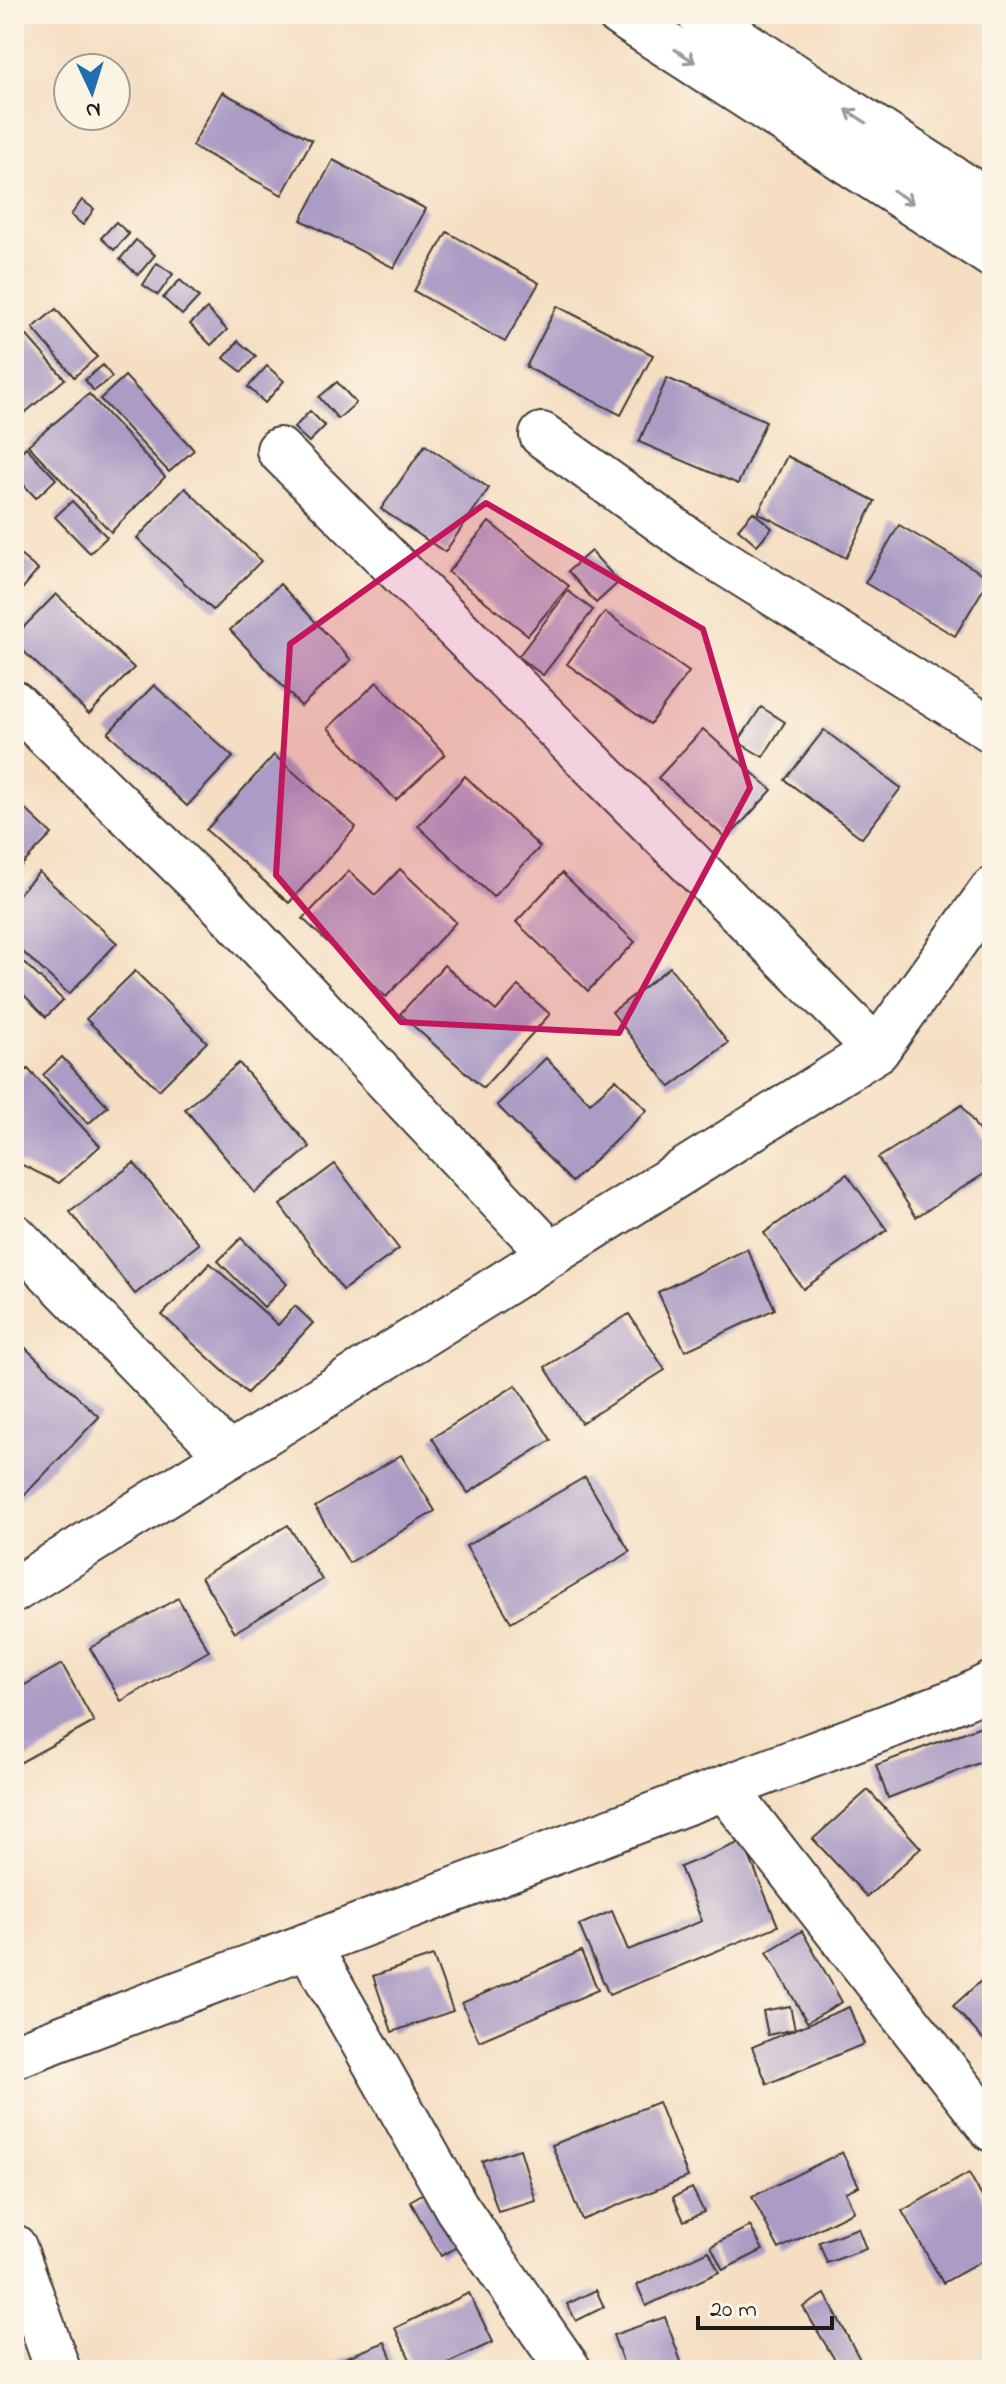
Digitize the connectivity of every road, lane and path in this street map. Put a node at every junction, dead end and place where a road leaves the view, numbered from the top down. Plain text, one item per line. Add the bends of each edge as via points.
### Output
1 (619, 14) edge
2 (699, 14) edge
3 (992, 204) edge
4 (992, 255) edge
5 (542, 435) dead end
6 (279, 450) dead end
7 (14, 703) edge
8 (992, 730) edge
9 (992, 890) edge
10 (877, 1050) junction
11 (14, 1236) edge
12 (551, 1254) junction
13 (229, 1456) junction
14 (14, 1590) edge
15 (992, 1684) edge
16 (725, 1788) junction
17 (308, 1945) junction
18 (14, 2056) edge
19 (992, 2129) edge
20 (14, 2247) edge
21 (58, 2370) edge
22 (569, 2370) edge

1 -> 4 street
3 -> 2 street
5 - 8 street via 691,542
6 - 10 street
7 - 12 street via 220,903
9 - 10 street
10 - 12 street
11 - 13 street
12 - 13 street
13 - 14 street
15 - 16 street
16 - 17 street
16 - 19 street
17 - 18 street
17 - 22 street via 457,2208
20 - 21 street

